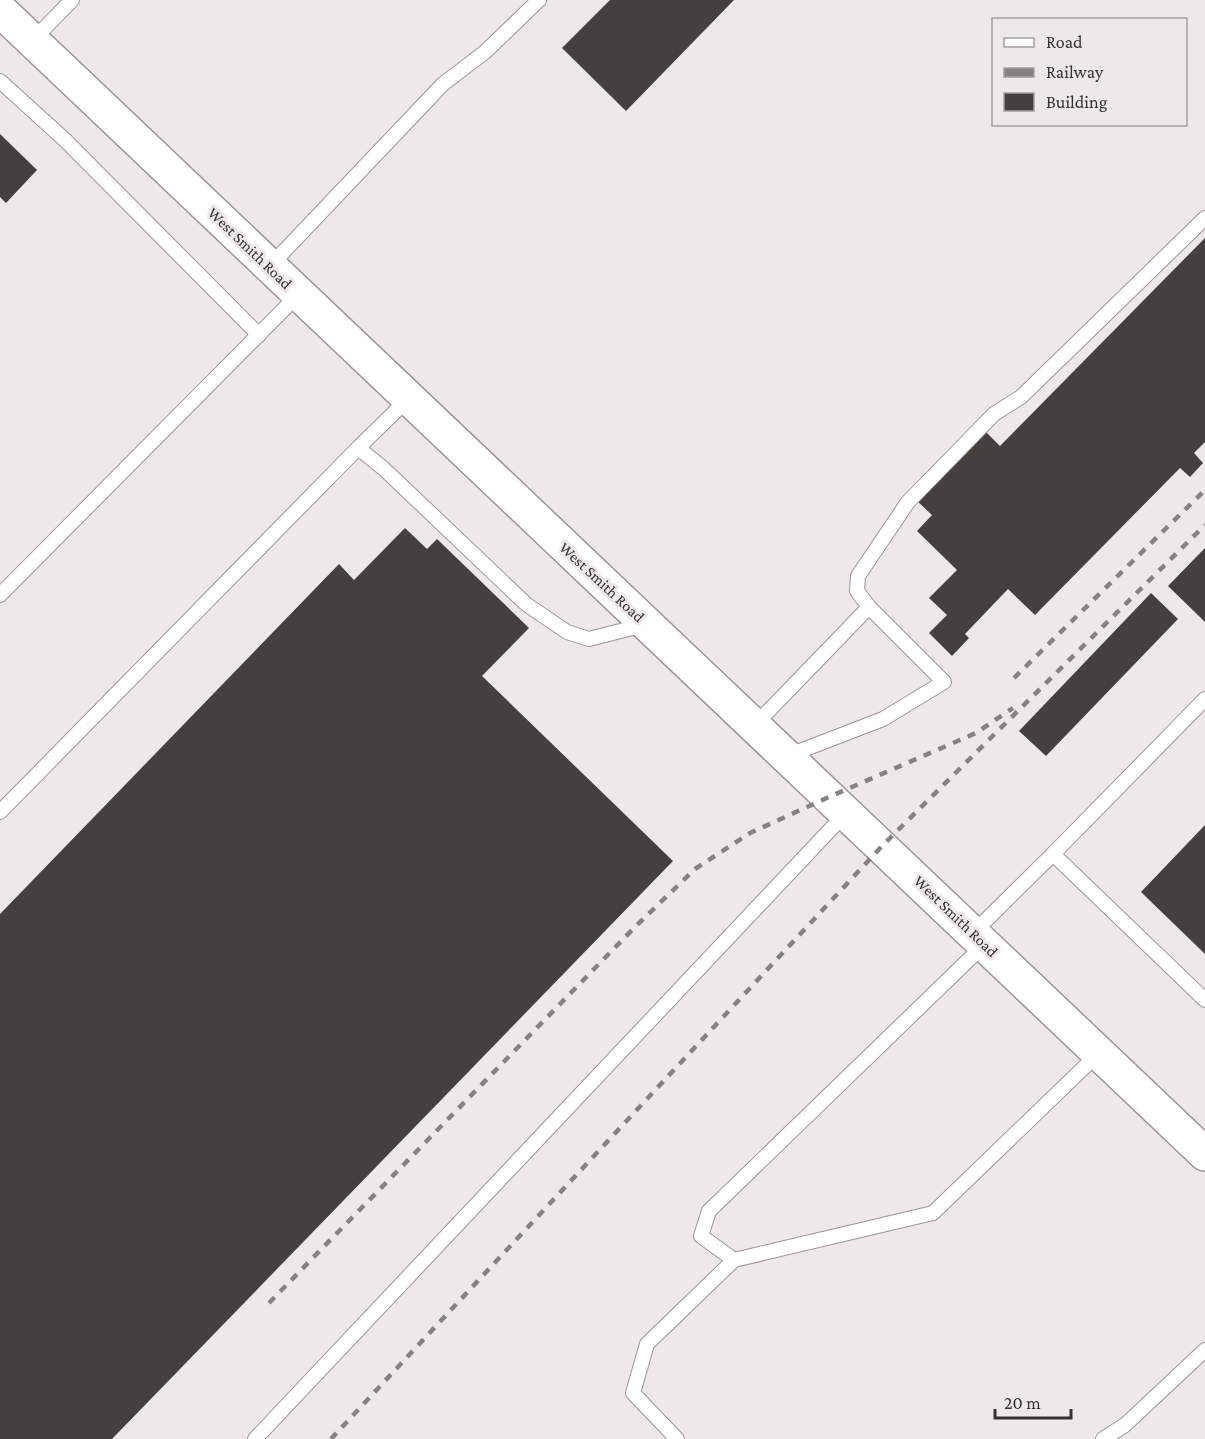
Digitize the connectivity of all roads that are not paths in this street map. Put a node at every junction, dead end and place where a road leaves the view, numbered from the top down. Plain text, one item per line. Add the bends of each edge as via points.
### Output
1 (72, 0) edge
2 (539, 0) edge
3 (1, 14) edge
4 (32, 40) junction
5 (0, 81) edge
6 (1205, 218) edge
7 (270, 267) junction
8 (299, 294) junction
9 (259, 335) junction
10 (408, 399) junction
11 (358, 448) junction
12 (0, 595) edge
13 (868, 607) junction
14 (646, 624) junction
15 (1205, 699) edge
16 (754, 726) junction
17 (786, 757) junction
18 (0, 812) edge
19 (846, 813) junction
20 (1053, 854) junction
21 (979, 939) junction
22 (1205, 1000) edge
23 (1099, 1053) junction
24 (1205, 1154) edge
25 (734, 1260) junction
26 (1205, 1350) edge
27 (255, 1439) edge
28 (677, 1439) edge
29 (1103, 1439) edge

1 - 4 lane
2 - 7 lane via 485,52 443,84
3 - 4 street, West Smith Road
4 - 7 street, West Smith Road
5 - 9 lane via 65,140
6 - 13 lane via 1021,398 994,414 908,502 858,576 857,591
7 - 8 street, West Smith Road
8 - 9 lane
8 - 10 street, West Smith Road
9 - 12 lane
10 - 11 lane
10 - 14 street, West Smith Road
11 - 14 lane via 526,604 567,632 589,639
11 - 18 lane
13 - 16 lane
13 - 17 lane via 944,682 884,718
14 - 16 street, West Smith Road
15 - 20 lane
16 - 17 street, West Smith Road
17 - 19 street, West Smith Road
19 - 21 street, West Smith Road
19 - 27 lane
20 - 21 lane
20 - 22 lane
21 - 23 street, West Smith Road
21 - 25 lane via 709,1211 701,1236
23 - 24 street, West Smith Road
23 - 25 lane via 933,1213
25 - 28 lane via 647,1344 633,1393
26 - 29 lane via 1125,1425

